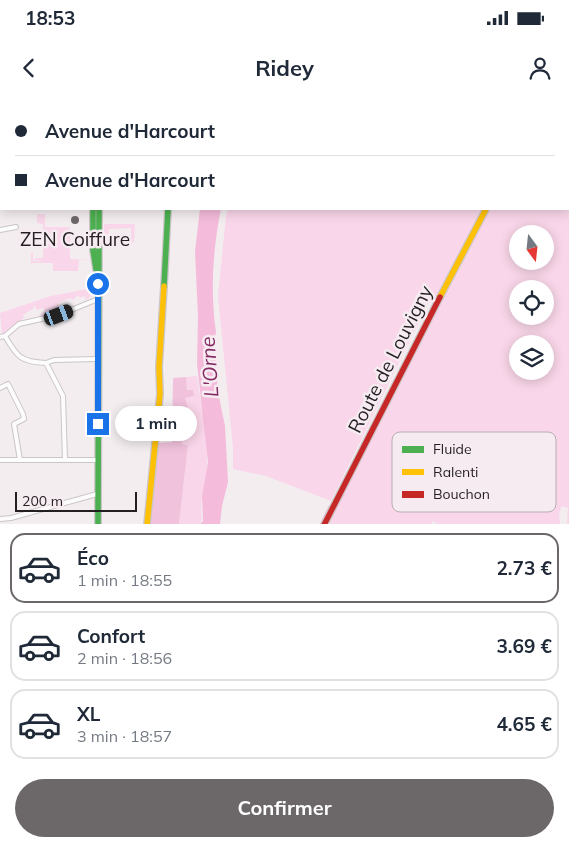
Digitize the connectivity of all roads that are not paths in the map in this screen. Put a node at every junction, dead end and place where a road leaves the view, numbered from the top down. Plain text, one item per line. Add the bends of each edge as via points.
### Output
1 (93, 210) edge
2 (99, 210) edge
3 (168, 210) edge
4 (485, 210) edge
5 (16, 227) dead end
6 (0, 230) edge
7 (98, 274) junction
8 (98, 299) junction
9 (2, 337) edge
10 (98, 359) junction
11 (46, 363) junction
12 (0, 388) edge
13 (0, 460) edge
14 (20, 460) junction
15 (65, 460) junction
16 (97, 460) junction
17 (97, 494) junction
18 (0, 519) edge
19 (98, 524) edge
20 (147, 524) edge
21 (324, 524) edge

1 - 7 street
2 - 7 street
3 - 20 street via 160,394
4 - 21 street, Route de Louvigny
5 - 6 street
7 - 8 street
8 - 9 street via 59,315 19,324
8 - 10 street
9 - 11 street via 19,358
10 - 11 street
10 - 16 street
11 - 15 street via 63,396
12 - 14 street via 8,384 23,414 24,419 14,424
13 - 14 street
14 - 15 street
15 - 16 street
16 - 17 street
17 - 18 street
17 - 19 street

